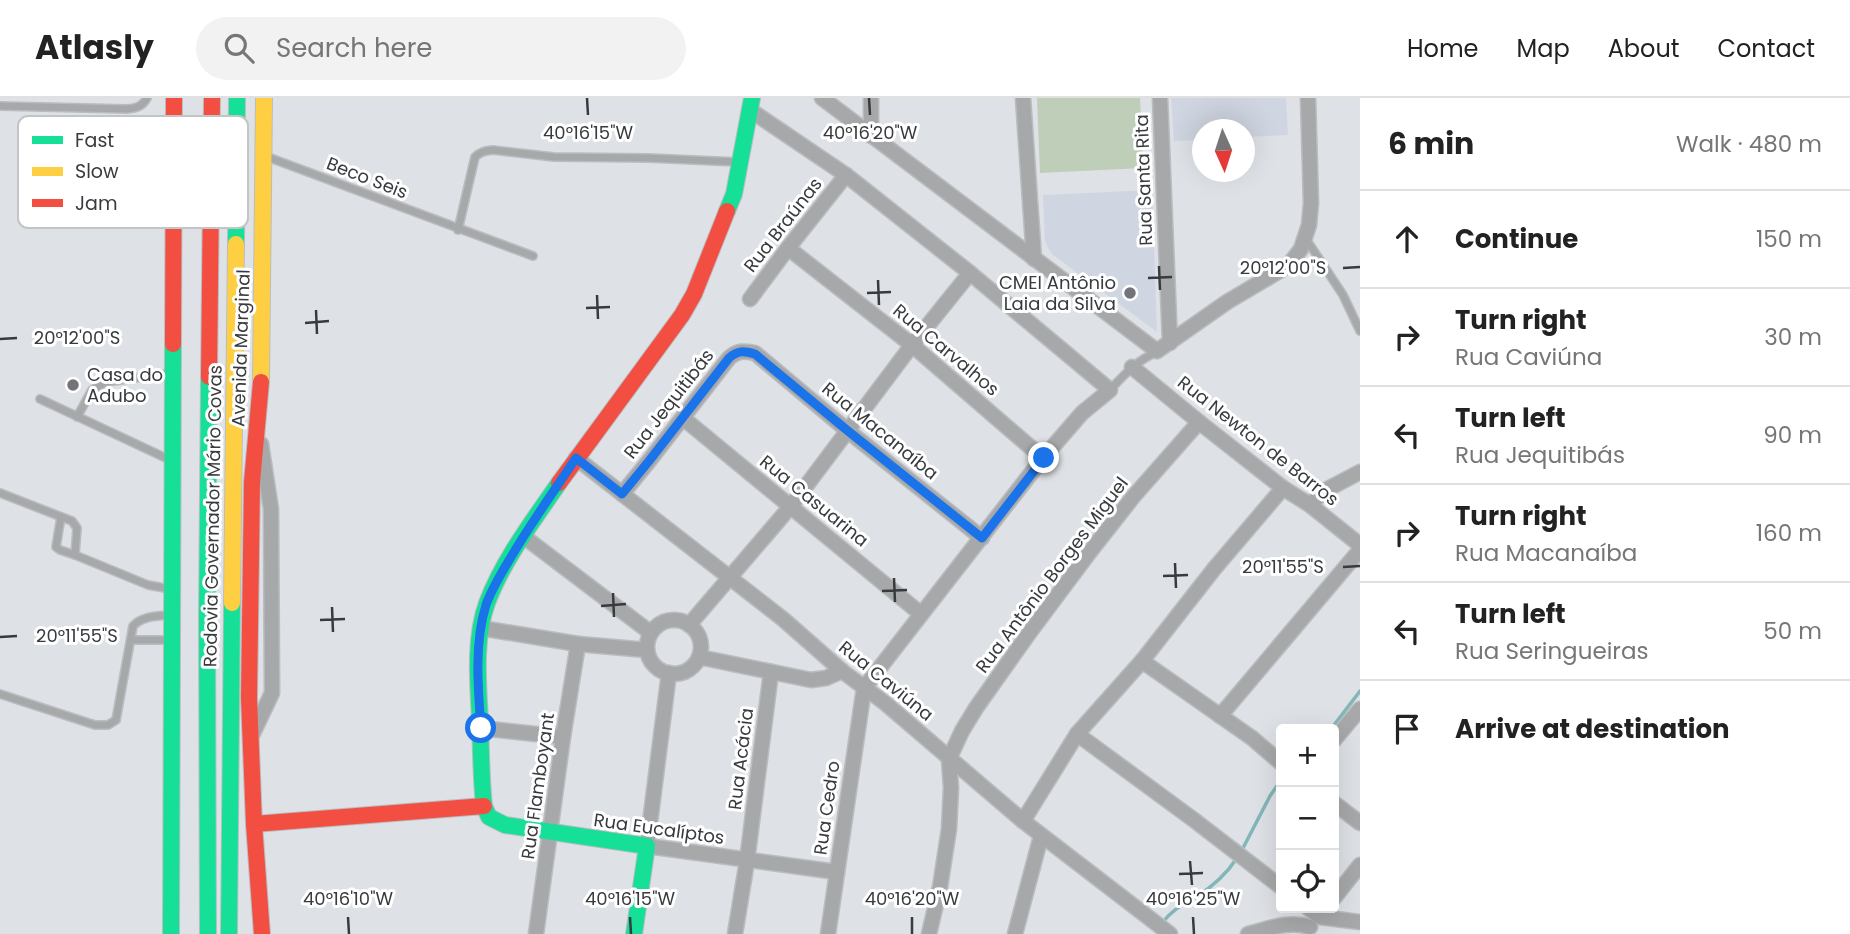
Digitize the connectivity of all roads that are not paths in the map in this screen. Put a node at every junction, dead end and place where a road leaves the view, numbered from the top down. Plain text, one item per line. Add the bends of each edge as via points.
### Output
1 (147, 98) edge
2 (174, 98) edge
3 (212, 98) edge
4 (237, 98) edge
5 (264, 98) edge
6 (822, 98) edge
7 (871, 98) edge
8 (1023, 98) edge
9 (1160, 98) edge
10 (1308, 98) edge
11 (751, 104) edge
12 (0, 106) edge
13 (174, 116) edge
14 (212, 116) edge
15 (237, 116) edge
16 (871, 136) junction
17 (265, 156) junction
18 (739, 163) junction
19 (846, 174) junction
20 (173, 228) edge
21 (211, 228) edge
22 (236, 228) edge
23 (458, 229) junction
24 (1306, 239) junction
25 (788, 248) junction
26 (533, 257) dead end
27 (1034, 259) junction
28 (970, 273) junction
29 (750, 299) dead end
30 (1360, 331) edge
31 (912, 345) junction
32 (1164, 347) junction
33 (755, 354) joint
34 (1132, 366) junction
35 (172, 373) junction
36 (1110, 390) junction
37 (40, 399) dead end
38 (77, 417) junction
39 (683, 418) junction
40 (1199, 422) junction
41 (258, 423) junction
42 (848, 431) junction
43 (576, 458) junction
44 (1044, 458) junction
45 (171, 460) junction
46 (1360, 472) edge
47 (1283, 488) junction
48 (0, 493) edge
49 (622, 494) junction
50 (1310, 505) junction
51 (790, 506) junction
52 (61, 517) junction
53 (523, 536) junction
54 (982, 538) junction
55 (1360, 548) edge
56 (75, 555) junction
57 (730, 577) junction
58 (171, 589) junction
59 (921, 614) junction
60 (171, 615) junction
61 (690, 625) junction
62 (481, 628) junction
63 (651, 633) junction
64 (131, 640) junction
65 (171, 640) junction
66 (578, 644) junction
67 (647, 650) junction
68 (699, 657) junction
69 (1142, 661) junction
70 (842, 671) junction
71 (771, 672) junction
72 (669, 673) junction
73 (864, 688) junction
74 (0, 694) edge
75 (1360, 709) edge
76 (1220, 716) junction
77 (481, 728) junction
78 (1077, 734) junction
79 (1339, 734) edge
80 (563, 737) junction
81 (251, 738) junction
82 (949, 759) junction
83 (1276, 759) edge
84 (484, 806) junction
85 (1339, 807) edge
86 (1023, 821) junction
87 (1360, 822) edge
88 (254, 824) junction
89 (551, 833) junction
90 (1041, 836) junction
91 (647, 846) junction
92 (229, 857) junction
93 (747, 861) junction
94 (1360, 865) edge
95 (837, 872) junction
96 (1276, 883) edge
97 (1339, 892) edge
98 (1315, 922) edge
99 (1360, 922) edge
100 (171, 934) edge
101 (208, 934) edge
102 (229, 934) edge
103 (241, 934) edge
104 (262, 934) edge
105 (536, 934) edge
106 (634, 934) edge
107 (736, 934) edge
108 (828, 934) edge
109 (929, 934) edge
110 (1015, 934) edge
111 (1170, 934) edge
112 (1248, 934) edge

1 - 12 lane via 137,108 127,109
2 - 13 street
3 - 14 street, Rodovia Governador Mário Covas
4 - 15 street, Rodovia Governador Mário Covas
5 - 17 street, Avenida Marginal
6 - 16 street
7 - 16 street
8 - 27 street
9 - 32 street, Rua Santa Rita
10 - 24 street via 1311,203
11 - 18 street
11 - 19 street
16 - 27 street
17 - 23 lane, Beco Seis
17 - 41 street, Avenida Marginal
18 - 23 lane via 485,151 475,157
18 - 43 street via 734,194 694,294
19 - 25 street, Rua Braúnas
19 - 28 street
20 - 35 street
21 - 101 street, Rodovia Governador Mário Covas
22 - 92 street, Rodovia Governador Mário Covas
23 - 26 lane, Beco Seis
24 - 30 lane via 1343,295
24 - 32 street via 1291,262
25 - 29 street, Rua Braúnas
25 - 31 street, Rua Carvalhos
27 - 32 street
28 - 31 street
28 - 36 street
31 - 42 street
31 - 44 street, Rua Carvalhos
32 - 34 lane
33 - 39 street, Rua Jequitibás via 736,352 729,358
33 - 42 street, Rua Macanaíba
34 - 36 lane
34 - 40 street, Rua Newton de Barros
35 - 38 lane via 106,382 92,390
35 - 45 street
36 - 44 street via 1082,413
37 - 38 lane
38 - 45 lane
39 - 49 street, Rua Jequitibás
39 - 51 street, Rua Casuarina
40 - 47 street, Rua Newton de Barros
40 - 82 street, Rua Antônio Borges Miguel via 1133,497 1027,636 976,708
41 - 81 street, Avenida Marginal via 252,482
41 - 81 street via 271,509 272,693
42 - 51 street
42 - 54 street, Rua Macanaíba
43 - 49 street, Rua Caviúna
43 - 53 street
44 - 54 street
45 - 58 street
46 - 50 street via 1324,491
47 - 50 street, Rua Newton de Barros
47 - 69 street
48 - 52 lane
49 - 57 street, Rua Caviúna
50 - 55 street, Rua Newton de Barros
51 - 57 street
51 - 59 street, Rua Casuarina
52 - 56 lane via 78,528
52 - 56 lane via 56,547
53 - 62 street via 494,586
53 - 63 street
54 - 59 street
55 - 76 street
56 - 58 lane via 148,585
57 - 61 street
57 - 70 street, Rua Caviúna
58 - 60 street
59 - 73 street
60 - 64 lane via 135,622
60 - 65 street
61 - 63 street via 673,620
61 - 68 street via 700,639
62 - 66 street
62 - 77 street
63 - 67 street
64 - 65 lane
64 - 74 lane via 116,720 108,725 95,725
65 - 100 street
66 - 67 street
66 - 80 street, Rua Flamboyant
67 - 72 street via 654,665
68 - 71 street
68 - 72 street via 687,671
69 - 76 street
69 - 78 street
70 - 71 street via 811,680
70 - 73 street, Rua Caviúna
71 - 93 street, Rua Acácia
72 - 91 street
73 - 82 street, Rua Caviúna
73 - 95 street, Rua Cedro
75 - 79 street
76 - 83 street
77 - 80 street
77 - 84 street
78 - 86 street
78 - 96 street
80 - 89 street, Rua Flamboyant
81 - 88 street, Avenida Marginal
82 - 86 street, Rua Caviúna
82 - 109 street via 949,829
84 - 88 street
84 - 89 street, Rua Eucalíptos via 497,822
85 - 87 street
86 - 90 street, Rua Caviúna
88 - 104 street, Avenida Marginal
89 - 91 street, Rua Eucalíptos
89 - 105 street, Rua Flamboyant
90 - 110 street
90 - 111 street, Rua Caviúna
91 - 93 street, Rua Eucalíptos
91 - 106 street
92 - 102 street, Rodovia Governador Mário Covas
92 - 103 street
93 - 95 street, Rua Eucalíptos
93 - 107 street, Rua Acácia
94 - 97 street
95 - 108 street, Rua Cedro
98 - 99 street
98 - 112 street

